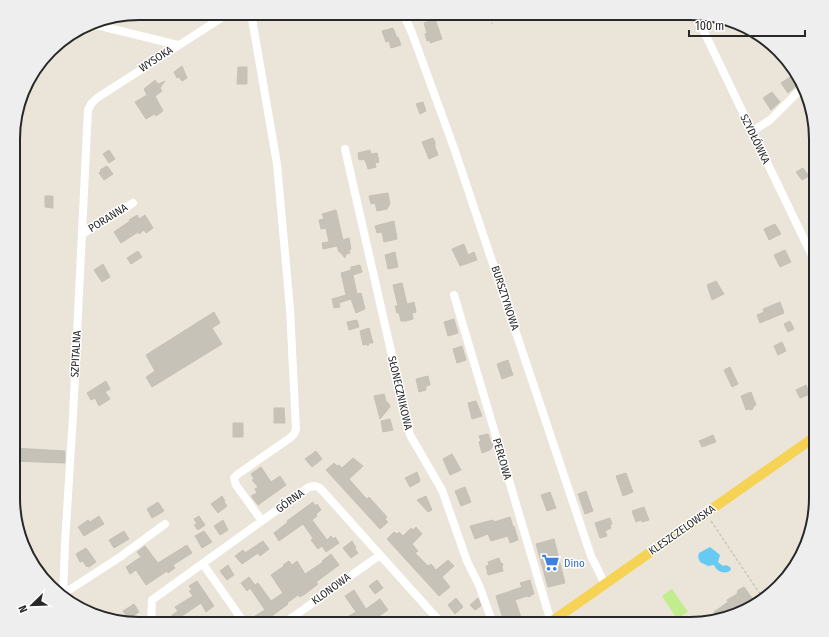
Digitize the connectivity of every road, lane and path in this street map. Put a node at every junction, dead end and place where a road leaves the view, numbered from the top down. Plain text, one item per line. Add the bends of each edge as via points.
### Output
1 (218, 20) edge
2 (252, 20) edge
3 (406, 20) edge
4 (491, 20) edge
5 (698, 20) edge
6 (492, 24) dead end
7 (101, 26) edge
8 (178, 45) junction
9 (799, 91) edge
10 (88, 110) joint
11 (751, 132) junction
12 (345, 149) dead end
13 (133, 203) dead end
14 (82, 234) junction
15 (809, 250) edge
16 (454, 295) dead end
17 (809, 441) edge
18 (706, 513) junction
19 (262, 521) junction
20 (165, 524) dead end
21 (380, 555) junction
22 (203, 564) junction
23 (605, 584) junction
24 (63, 589) edge
25 (67, 592) edge
26 (759, 594) edge
27 (151, 617) edge
28 (240, 617) edge
29 (293, 617) edge
30 (436, 617) edge
31 (490, 617) edge
32 (547, 617) edge
33 (558, 617) edge

1 - 8 street, WYSOKA
2 - 19 street via 277,164 290,309 296,429 290,438 234,478 236,485
3 - 23 street, BURSZTYNOWA via 459,162 591,556
4 - 6 path
5 - 11 street, SZYDŁÓWKA
7 - 8 street
8 - 10 street, WYSOKA via 97,98
9 - 11 street via 770,120
10 - 14 street, SZPITALNA
11 - 15 street, SZYDŁÓWKA
12 - 31 street, SŁONECZNIKOWA via 410,435 442,490
13 - 14 street, PORANNA
14 - 24 street, SZPITALNA
16 - 32 street, PERŁOWA
17 - 18 main road, KLESZCZELOWSKA
18 - 23 main road, KLESZCZELOWSKA
18 - 26 path
19 - 21 street, GÓRNA via 309,487 315,486 320,488
19 - 22 street, GÓRNA
20 - 25 street via 120,558
21 - 29 street, KLONOWA
21 - 30 street, GÓRNA
22 - 27 street, GÓRNA via 152,600
22 - 28 street
23 - 33 main road, KLESZCZELOWSKA

